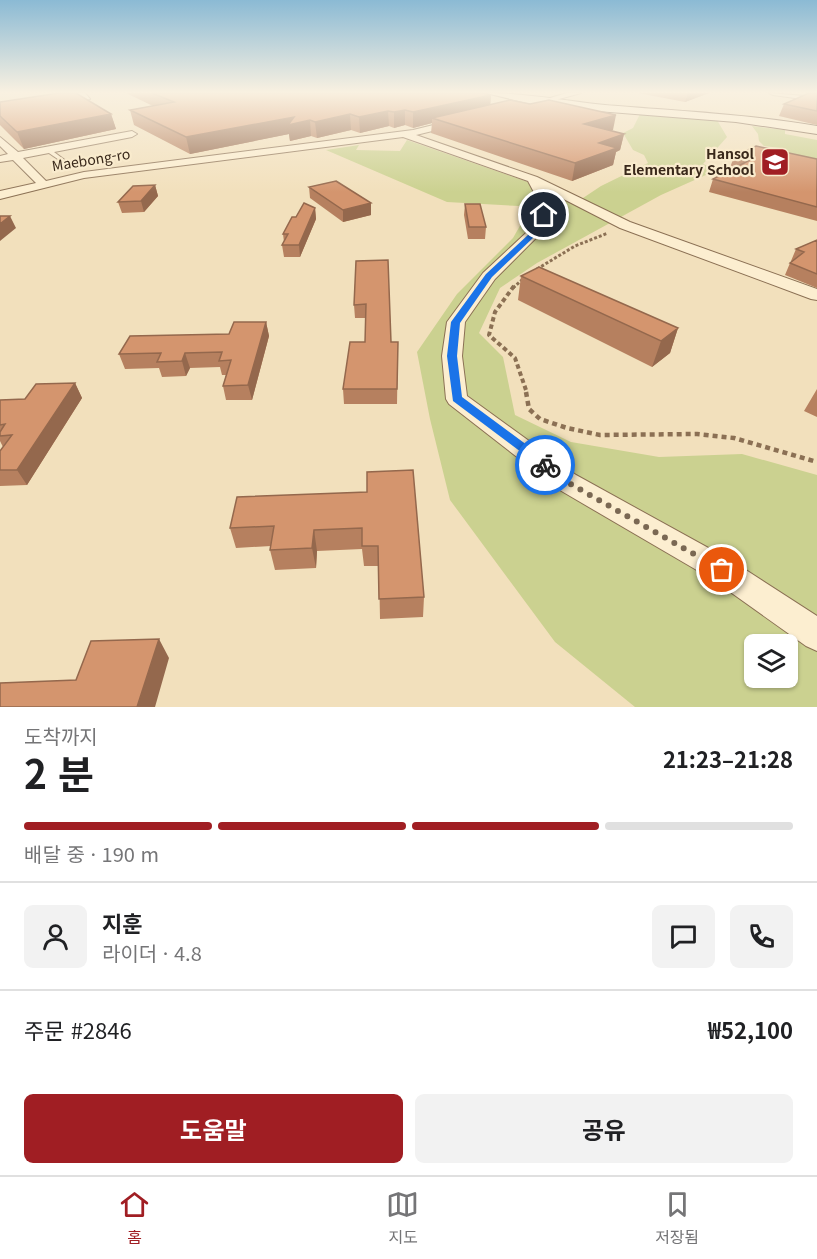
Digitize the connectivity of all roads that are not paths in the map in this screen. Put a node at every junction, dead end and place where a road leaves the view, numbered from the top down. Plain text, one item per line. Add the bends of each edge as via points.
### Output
1 (441, 126) edge
2 (792, 126) edge
3 (817, 130) edge
4 (132, 134) edge
5 (404, 134) junction
6 (0, 140) edge
7 (48, 150) junction
8 (16, 156) junction
9 (0, 159) edge
10 (64, 161) dead end
11 (533, 179) junction
12 (42, 183) junction
13 (0, 195) edge
14 (817, 294) edge
15 (817, 635) edge

1 - 5 street, Maebong-ro
2 - 3 street
4 - 7 street
5 - 11 street
5 - 12 street, Maebong-ro
6 - 8 street
7 - 8 street
7 - 10 lane
8 - 9 street
8 - 12 street
11 - 14 street via 625,225
11 - 15 street via 544,200 544,215 532,235 489,276 456,322 452,356 457,399 567,482 722,570
12 - 13 street, Maebong-ro

